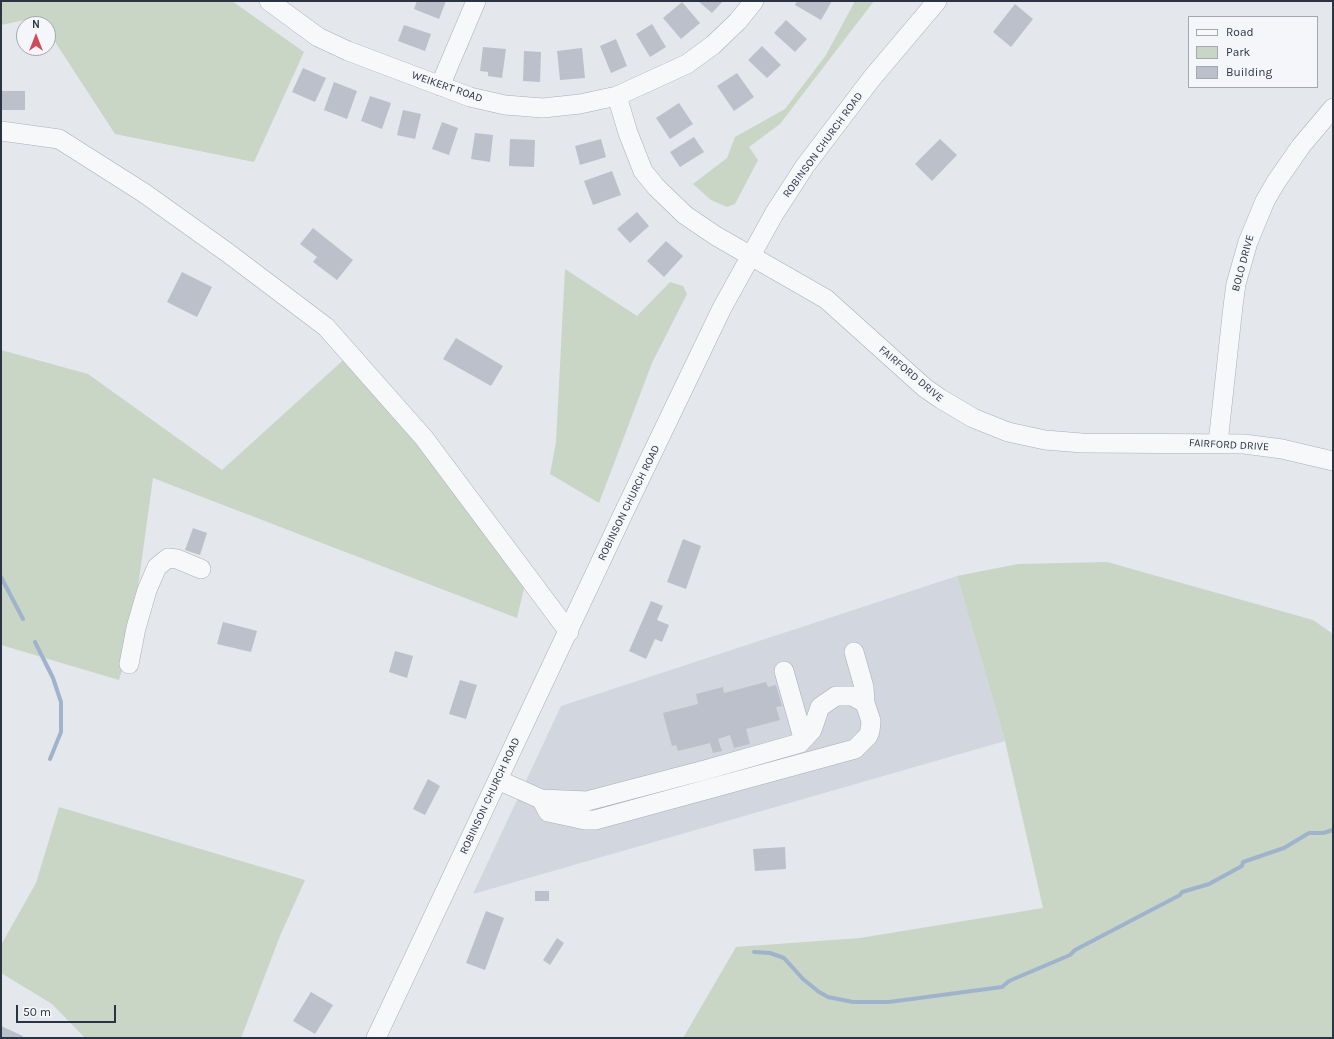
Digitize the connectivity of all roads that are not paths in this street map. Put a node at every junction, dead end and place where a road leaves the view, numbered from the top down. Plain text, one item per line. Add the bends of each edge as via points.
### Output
1 (269, 1) edge
2 (476, 1) edge
3 (754, 1) edge
4 (937, 1) edge
5 (440, 86) junction
6 (617, 96) junction
7 (1333, 108) edge
8 (1, 131) edge
9 (751, 256) junction
10 (1218, 443) junction
11 (1333, 461) edge
12 (201, 569) dead end
13 (569, 632) junction
14 (854, 652) dead end
15 (129, 664) dead end
16 (784, 671) dead end
17 (865, 703) junction
18 (804, 738) junction
19 (498, 780) junction
20 (541, 800) junction
21 (376, 1038) edge

1 - 5 street, WEIKERT ROAD via 318,37
2 - 5 street
3 - 6 street, WEIKERT ROAD via 713,45 686,64
4 - 9 street, ROBINSON CHURCH ROAD via 826,137 774,214
5 - 6 street, WEIKERT ROAD via 470,97 505,105 543,108
6 - 9 street, FAIRFORD DRIVE via 634,151 656,187 684,215
7 - 10 street, BOLO DRIVE via 1288,163 1265,201 1248,242 1233,306
8 - 13 street via 59,139 144,193 326,327 424,438
9 - 10 street, FAIRFORD DRIVE via 826,299 925,388 957,409 990,425 1026,436 1064,442
9 - 13 street, ROBINSON CHURCH ROAD via 722,308
10 - 11 street, FAIRFORD DRIVE via 1282,448
12 - 15 street via 168,558 157,567 136,628
13 - 19 street, ROBINSON CHURCH ROAD
14 - 17 street via 864,686
16 - 18 street
17 - 18 street via 852,696 830,698 820,707 812,730
17 - 20 street via 871,721 870,731 864,742 856,749 596,820 548,812
18 - 20 street via 800,743 774,751 597,799
19 - 20 street
19 - 21 street, ROBINSON CHURCH ROAD

